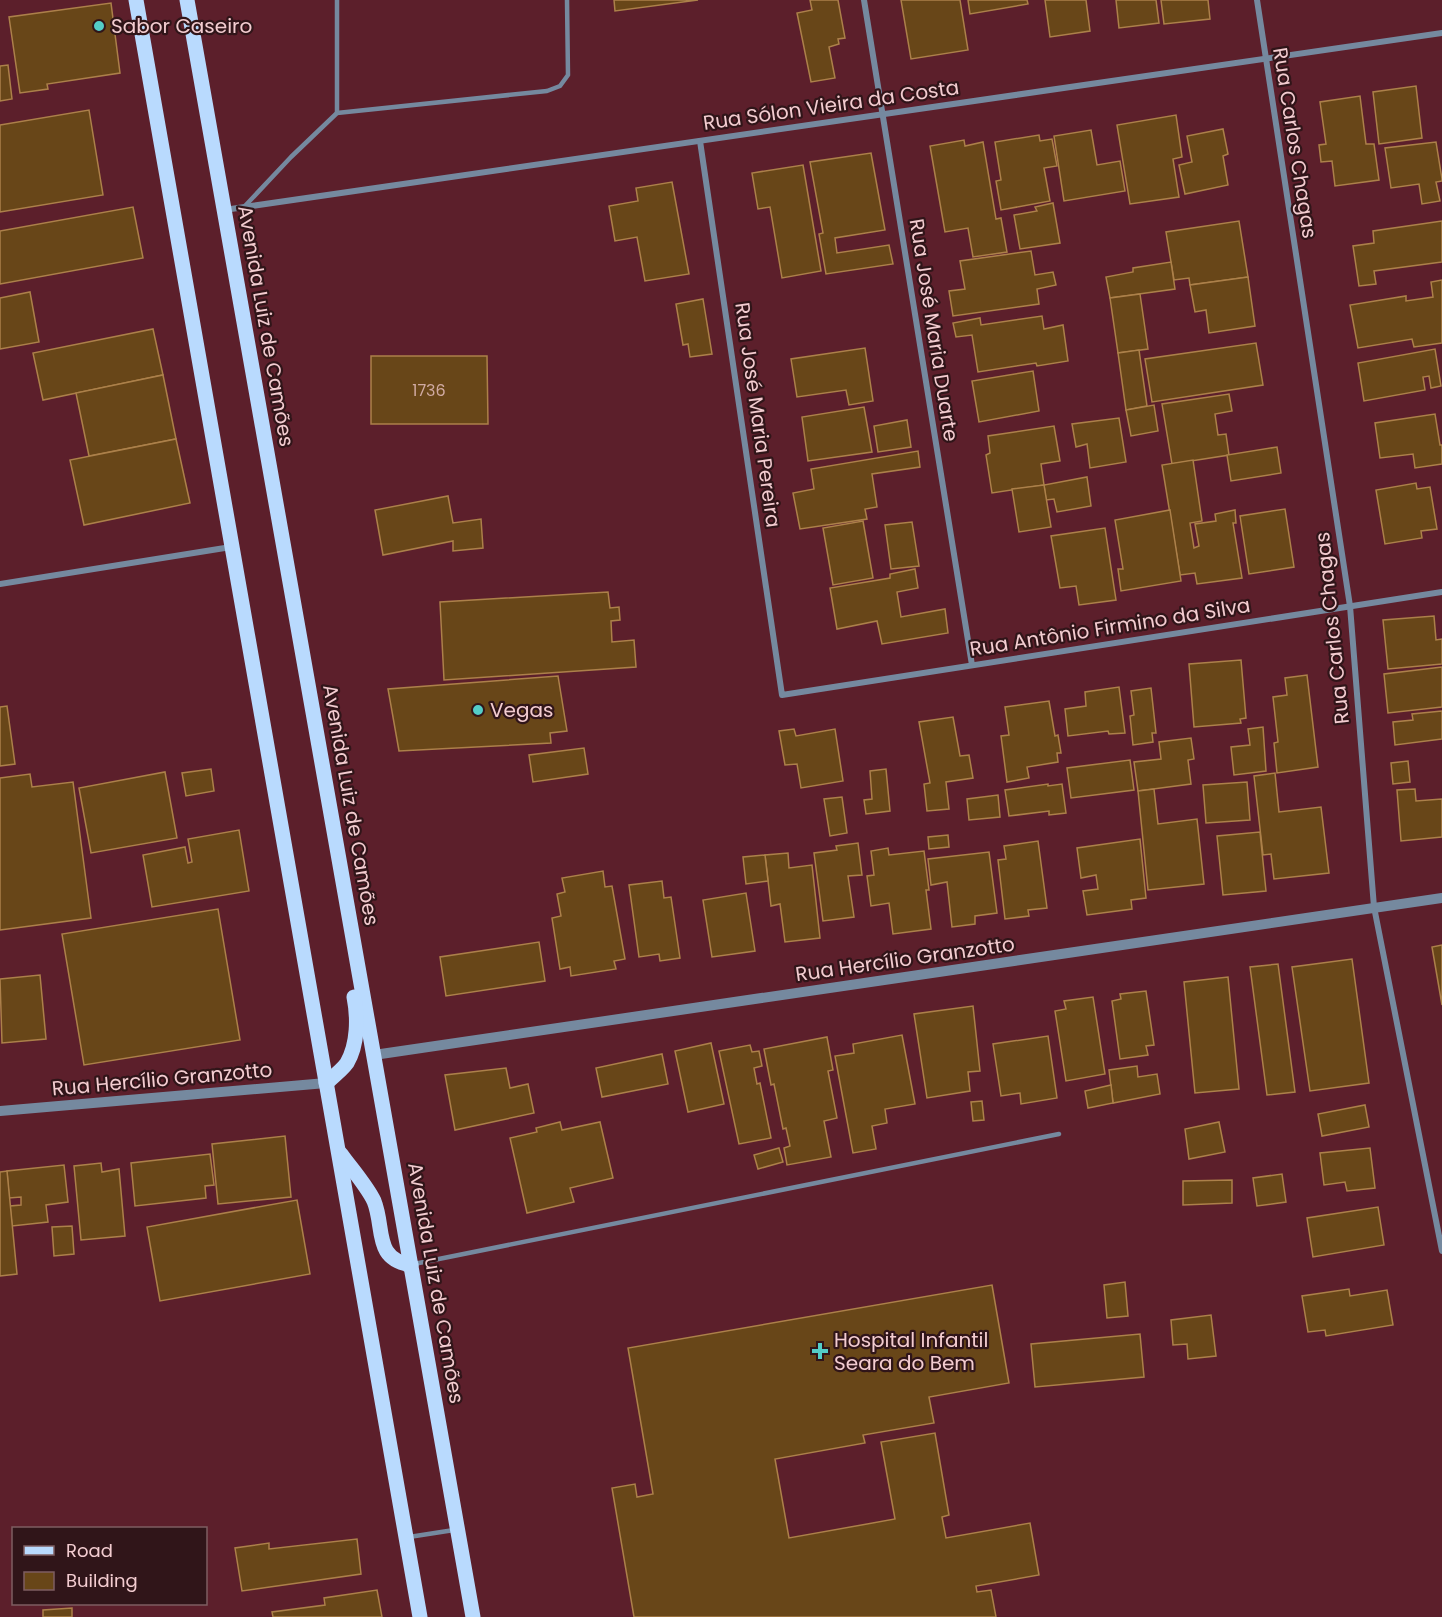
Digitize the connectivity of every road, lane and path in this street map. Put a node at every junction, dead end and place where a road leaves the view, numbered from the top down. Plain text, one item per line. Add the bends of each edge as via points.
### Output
1 (136, 0) edge
2 (187, 0) edge
3 (337, 0) edge
4 (567, 0) edge
5 (864, 0) edge
6 (1257, 0) edge
7 (1442, 33) edge
8 (1266, 58) junction
9 (337, 113) junction
10 (883, 114) junction
11 (700, 141) junction
12 (244, 207) junction
13 (224, 210) junction
14 (232, 547) junction
15 (0, 584) edge
16 (1442, 592) edge
17 (1350, 606) junction
18 (972, 665) junction
19 (782, 695) joint
20 (327, 791) junction
21 (1442, 898) edge
22 (1374, 907) junction
23 (374, 1055) junction
24 (326, 1083) junction
25 (0, 1111) edge
26 (1059, 1134) dead end
27 (338, 1149) junction
28 (1442, 1251) edge
29 (411, 1265) junction
30 (458, 1529) junction
31 (406, 1538) junction
32 (420, 1617) edge
33 (473, 1617) edge

1 - 14 main road
2 - 13 main road, Avenida Luiz de Camões
3 - 9 lane
4 - 9 lane via 568,75 560,86 547,91
5 - 10 street, Rua José Maria Duarte
6 - 8 street, Rua Carlos Chagas
7 - 8 street, Rua Sólon Vieira da Costa
8 - 10 street, Rua Sólon Vieira da Costa
8 - 17 street, Rua Carlos Chagas
9 - 12 lane
10 - 11 street, Rua Sólon Vieira da Costa
10 - 18 street, Rua José Maria Duarte
11 - 12 street, Rua Sólon Vieira da Costa
11 - 19 street, Rua José Maria Pereira
12 - 13 street, Rua Sólon Vieira da Costa
13 - 20 main road, Avenida Luiz de Camões
14 - 15 street
14 - 24 main road
16 - 17 street, Rua Antônio Firmino da Silva
17 - 18 street, Rua Antônio Firmino da Silva
17 - 22 street, Rua Carlos Chagas
18 - 19 street, Rua Antônio Firmino da Silva
20 - 23 main road, Avenida Luiz de Camões
20 - 24 main road via 337,904 357,1012 355,1041 346,1063
21 - 22 street, Rua Hercílio Granzotto
22 - 23 street, Rua Hercílio Granzotto
22 - 28 street, Rua Carlos Chagas
23 - 29 main road, Avenida Luiz de Camões
24 - 25 street, Rua Hercílio Granzotto
24 - 27 main road
26 - 29 lane
27 - 29 main road via 374,1201 383,1245 390,1257
27 - 31 main road
29 - 30 main road, Avenida Luiz de Camões
30 - 31 lane
30 - 33 main road, Avenida Luiz de Camões
31 - 32 main road

